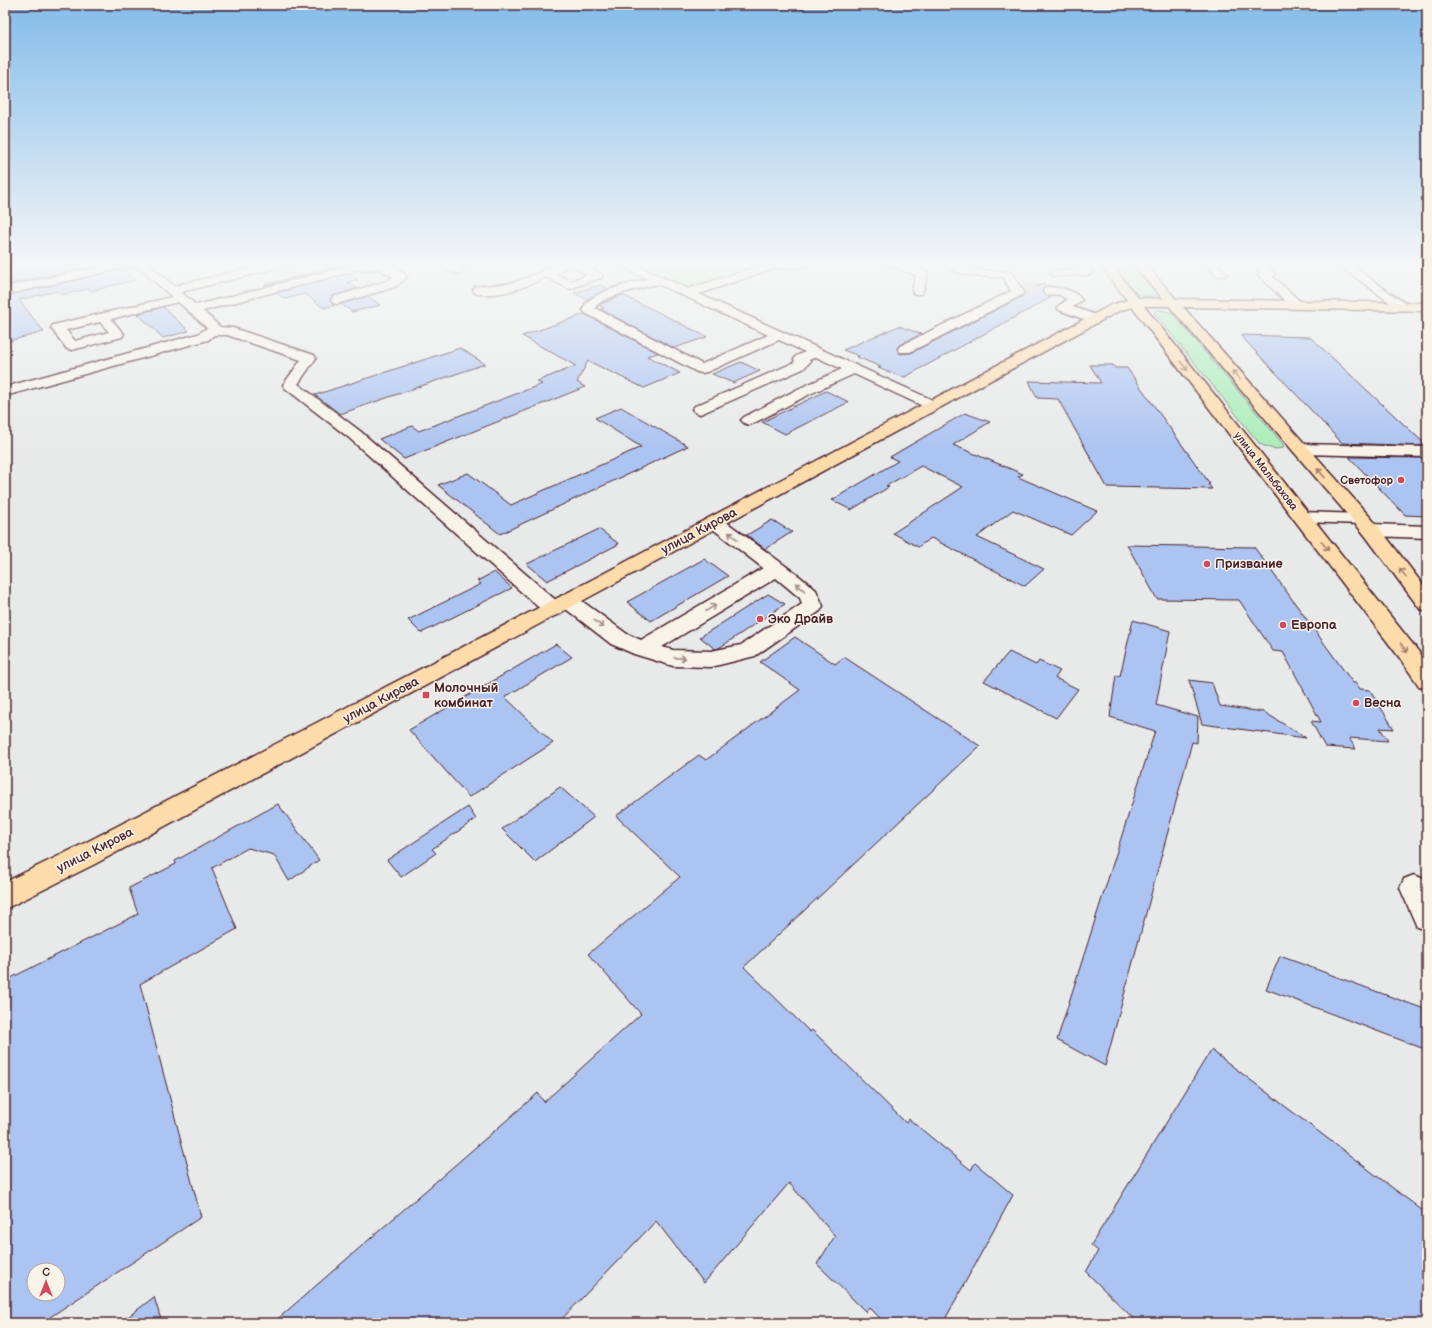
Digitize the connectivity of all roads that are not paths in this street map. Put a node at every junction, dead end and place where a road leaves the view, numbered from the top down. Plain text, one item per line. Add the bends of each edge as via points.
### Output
1 (212, 325) edge
2 (618, 325) edge
3 (757, 325) edge
4 (953, 325) edge
5 (1083, 325) edge
6 (1152, 325) edge
7 (1191, 325) edge
8 (212, 331) junction
9 (779, 335) junction
10 (905, 349) dead end
11 (816, 352) junction
12 (854, 369) junction
13 (5, 392) edge
14 (932, 405) junction
15 (700, 409) dead end
16 (749, 420) dead end
17 (1300, 449) junction
18 (1427, 452) edge
19 (1302, 517) junction
20 (715, 522) junction
21 (1366, 525) junction
22 (1427, 532) edge
23 (776, 569) junction
24 (1427, 604) edge
25 (561, 605) junction
26 (642, 650) junction
27 (1427, 680) edge
28 (1414, 888) dead end
29 (5, 896) edge
30 (1427, 918) edge

1 - 8 street via 214,329
2 - 9 street via 702,369
3 - 9 street
4 - 10 street
5 - 14 main road, улица Кирова
6 -> 19 main road, улица Мальбахова
17 -> 7 main road
8 - 13 street via 203,337
8 - 25 street via 228,331 309,358 290,385 354,434
9 - 11 street
11 - 12 street
11 - 15 street via 801,359 803,362 798,366
12 - 14 street
12 - 16 street via 805,390
14 - 20 main road, улица Кирова
17 - 18 street
21 -> 17 main road
19 - 21 street
19 -> 27 main road, улица Мальбахова
23 -> 20 street
20 - 25 main road, улица Кирова
21 - 22 street
24 -> 21 main road
26 -> 23 street
26 -> 23 street via 673,658 711,659 747,651 813,606 810,595
25 -> 26 street
25 - 29 main road, улица Кирова
28 - 30 street

